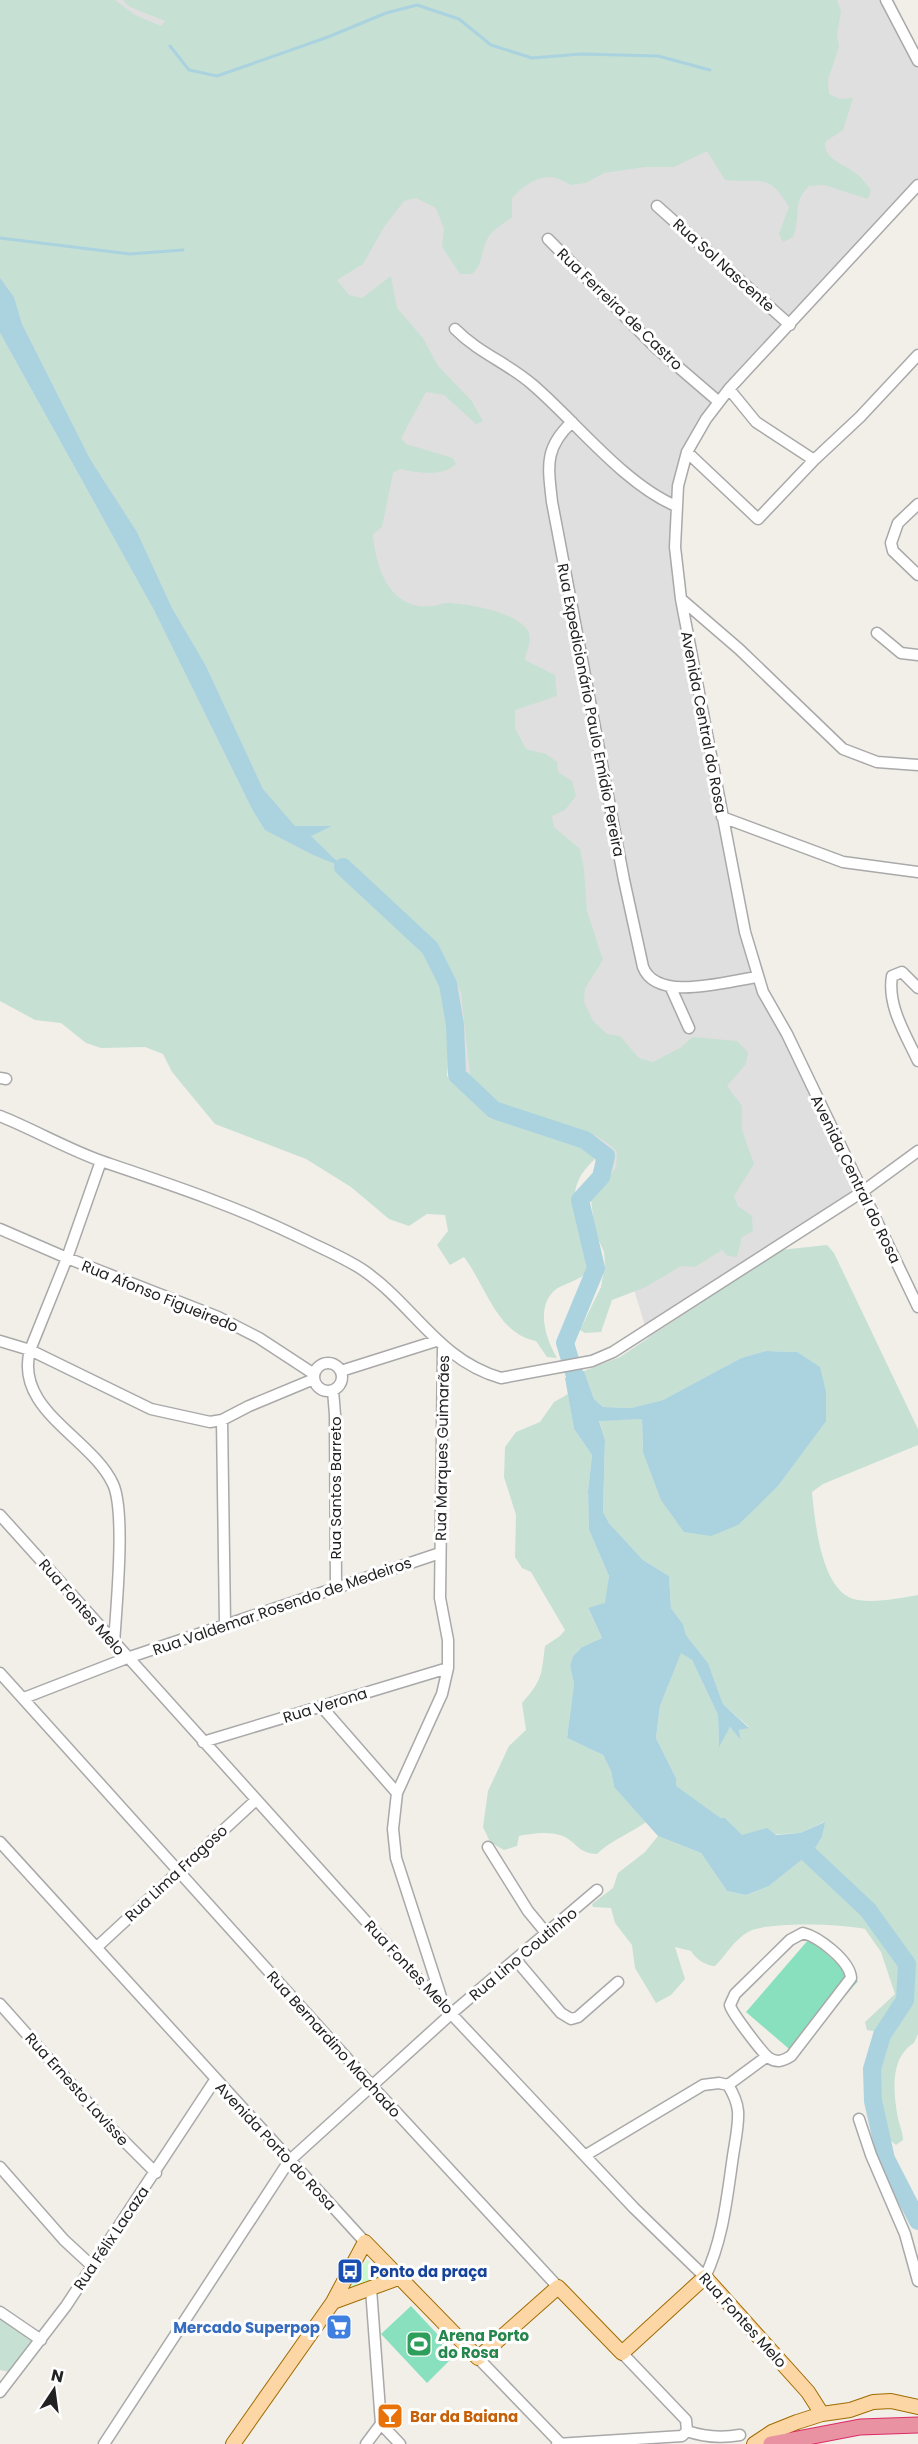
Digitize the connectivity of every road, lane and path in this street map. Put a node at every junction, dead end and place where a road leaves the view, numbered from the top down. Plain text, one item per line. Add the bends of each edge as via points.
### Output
1 (886, 0) edge
2 (918, 62) edge
3 (918, 185) edge
4 (657, 206) dead end
5 (548, 239) dead end
6 (790, 325) junction
7 (455, 329) dead end
8 (918, 355) edge
9 (729, 389) junction
10 (719, 402) junction
11 (572, 422) junction
12 (687, 452) junction
13 (814, 460) junction
14 (918, 504) edge
15 (676, 506) junction
16 (918, 575) edge
17 (681, 599) junction
18 (877, 633) dead end
19 (918, 655) edge
20 (918, 765) edge
21 (722, 817) junction
22 (918, 872) edge
23 (757, 977) junction
24 (671, 988) junction
25 (918, 988) edge
26 (689, 1028) dead end
27 (918, 1061) edge
28 (0, 1116) edge
29 (918, 1151) edge
30 (101, 1161) junction
31 (862, 1192) junction
32 (0, 1229) edge
33 (67, 1258) junction
34 (918, 1307) edge
35 (0, 1341) edge
36 (440, 1344) junction
37 (30, 1350) junction
38 (341, 1371) junction
39 (314, 1376) junction
40 (333, 1390) junction
41 (222, 1420) junction
42 (0, 1515) edge
43 (440, 1553) junction
44 (336, 1587) junction
45 (225, 1624) junction
46 (114, 1644) junction
47 (127, 1658) junction
48 (448, 1668) junction
49 (0, 1673) edge
50 (24, 1698) junction
51 (321, 1706) junction
52 (203, 1742) junction
53 (397, 1793) junction
54 (256, 1800) junction
55 (0, 1842) edge
56 (488, 1846) dead end
57 (177, 1870) junction
58 (597, 1890) dead end
59 (547, 1934) junction
60 (97, 1947) junction
61 (516, 1959) junction
62 (618, 1982) dead end
63 (443, 2002) junction
64 (0, 2004) edge
65 (452, 2013) junction
66 (766, 2057) junction
67 (215, 2080) junction
68 (728, 2085) junction
69 (373, 2087) junction
70 (860, 2119) dead end
71 (586, 2155) junction
72 (289, 2161) junction
73 (0, 2167) edge
74 (156, 2173) junction
75 (365, 2242) junction
76 (91, 2265) junction
77 (401, 2277) junction
78 (705, 2277) junction
79 (918, 2281) edge
80 (558, 2287) junction
81 (371, 2289) junction
82 (333, 2302) junction
83 (0, 2312) edge
84 (41, 2340) junction
85 (622, 2353) junction
86 (478, 2358) junction
87 (0, 2392) edge
88 (918, 2407) edge
89 (822, 2414) junction
90 (381, 2424) junction
91 (918, 2425) edge
92 (687, 2431) junction
93 (740, 2434) dead end
94 (104, 2444) edge
95 (233, 2444) edge
96 (366, 2444) edge
97 (400, 2444) edge
98 (559, 2444) edge
99 (754, 2444) edge
100 (771, 2444) edge

1 - 2 street
3 - 6 street, Avenida Central do Rosa
4 - 6 street, Rua Sol Nascente
5 - 10 street, Rua Ferreira de Castro via 655,347
6 - 9 street, Avenida Central do Rosa
7 - 11 street via 477,350 532,384
8 - 13 street
9 - 10 street, Avenida Central do Rosa
9 - 13 street via 756,422
10 - 12 street, Avenida Central do Rosa
11 - 15 street via 642,486
11 - 24 street, Rua Expedicionário Paulo Emídio Pereira via 552,447 548,464 560,549 643,967 649,978
12 - 13 street via 758,519
12 - 15 street, Avenida Central do Rosa
14 - 16 street via 898,524 891,543 893,551
15 - 17 street, Avenida Central do Rosa via 675,547
17 - 20 street via 843,749 877,762
17 - 21 street, Avenida Central do Rosa
18 - 19 street via 902,653
21 - 22 street via 843,862
21 - 23 street, Avenida Central do Rosa
23 - 24 street
23 - 31 street, Avenida Central do Rosa
24 - 26 street
25 - 27 street via 902,972 892,976 897,1016
28 - 30 street
29 - 31 street, Rua Marques Guimarães
30 - 33 street
30 - 36 street via 245,1211 354,1265 396,1297
31 - 34 street, Avenida Central do Rosa
31 - 36 street, Rua Marques Guimarães via 599,1359 501,1378
32 - 33 street, Rua Afonso Figueiredo
33 - 37 street
33 - 39 street, Rua Afonso Figueiredo via 218,1317 259,1338
35 - 37 street
36 - 38 street
36 - 43 street, Rua Marques Guimarães
37 - 41 street via 151,1408 197,1420
37 - 46 street via 26,1374 31,1390 97,1461 115,1489 118,1543
38 - 39 street via 336,1365 323,1364
38 - 40 street via 341,1382
39 - 40 street via 321,1389
39 - 41 street
40 - 44 street, Rua Santos Barreto
41 - 45 street
42 - 46 street, Rua Fontes Melo
43 - 44 street, Rua Valdemar Rosendo de Medeiros
43 - 48 street, Rua Marques Guimarães via 440,1598 448,1640
44 - 45 street, Rua Valdemar Rosendo de Medeiros
45 - 47 street, Rua Valdemar Rosendo de Medeiros
46 - 47 street, Rua Fontes Melo
47 - 50 street, Rua Valdemar Rosendo de Medeiros
47 - 52 street, Rua Fontes Melo
48 - 51 street, Rua Verona
48 - 53 street, Rua Marques Guimarães via 442,1694
49 - 50 street, Rua Bernardino Machado
50 - 57 street, Rua Bernardino Machado
51 - 52 street, Rua Verona
51 - 53 street
52 - 54 street, Rua Fontes Melo
53 - 63 street, Rua Marques Guimarães via 393,1829 396,1858
54 - 57 street, Rua Lima Fragoso
54 - 63 street, Rua Fontes Melo
55 - 60 street, Avenida Porto do Rosa
56 - 59 street
57 - 60 street, Rua Lima Fragoso
57 - 69 street, Rua Bernardino Machado
58 - 59 street, Rua Lino Coutinho
59 - 61 street, Rua Lino Coutinho
60 - 67 street, Avenida Porto do Rosa
61 - 62 street via 570,2019 578,2017
61 - 65 street, Rua Lino Coutinho
63 - 65 street, Rua Fontes Melo
64 - 74 street, Rua Ernesto Lavisse
65 - 69 street, Rua Lino Coutinho
65 - 71 street, Rua Fontes Melo
66 - 66 street via 731,2010 732,1998 790,1940 807,1934 839,1956 851,1978 791,2056 780,2061
66 - 68 street
67 - 72 street, Avenida Porto do Rosa
67 - 74 street, Rua Félix Lacaza
68 - 71 street via 703,2085
68 - 78 street via 735,2096 737,2127 714,2259
69 - 72 street, Rua Lino Coutinho
69 - 80 street, Rua Bernardino Machado
70 - 79 street
71 - 78 street, Rua Fontes Melo
72 - 75 street, Avenida Porto do Rosa
72 - 94 street, Rua Lino Coutinho
73 - 76 street
74 - 76 street, Rua Félix Lacaza
75 - 77 main road, Avenida Porto do Rosa
75 - 82 main road
76 - 84 street, Rua Félix Lacaza
77 - 81 main road
77 - 86 main road, Avenida Porto do Rosa
78 - 85 main road
78 - 89 main road, Rua Fontes Melo via 808,2392
80 - 85 main road, Rua Bernardino Machado
80 - 86 main road
81 - 82 main road
81 - 90 street
82 - 95 main road
83 - 84 street
84 - 87 street, Rua Félix Lacaza
85 - 92 street, Rua Bernardino Machado via 686,2420
86 - 98 street, Avenida Porto do Rosa
88 - 89 main road via 882,2400
89 - 99 main road via 778,2430
90 - 96 street
90 - 97 street
91 - 100 highway via 860,2427
92 - 93 street via 726,2437
92 - 98 street via 682,2436

